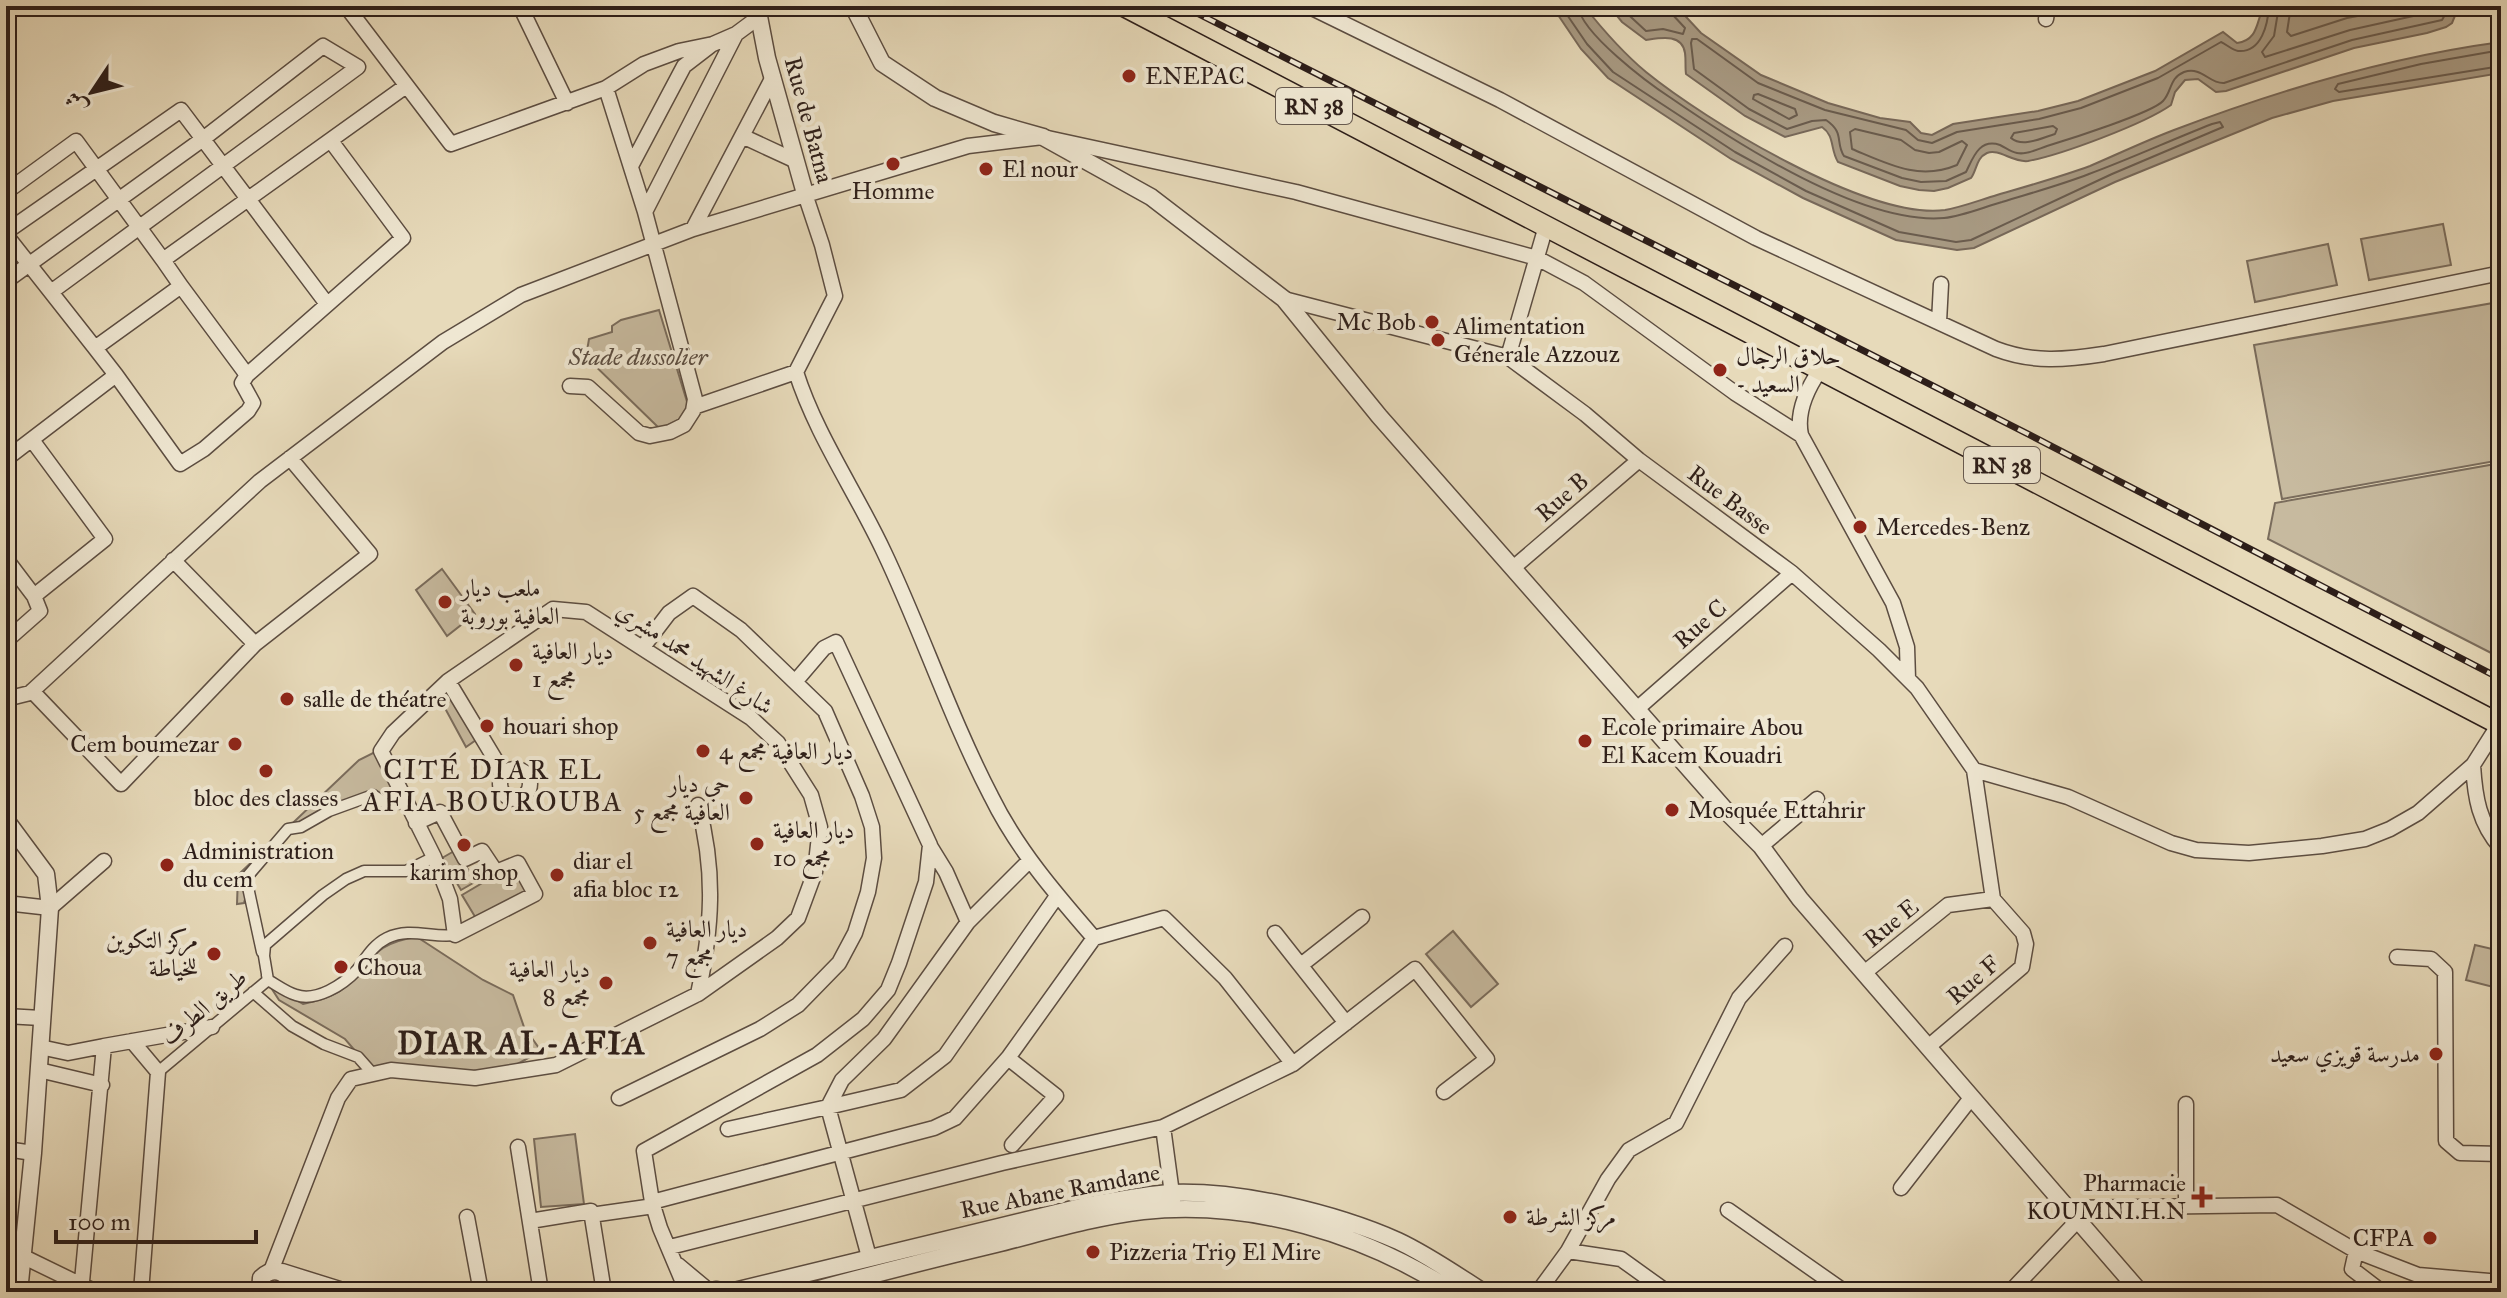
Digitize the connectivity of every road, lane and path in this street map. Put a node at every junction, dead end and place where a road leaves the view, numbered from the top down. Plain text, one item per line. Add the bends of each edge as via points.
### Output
1 (346, 6) edge
2 (853, 6) edge
3 (1124, 6) edge
4 (1308, 6) edge
5 (522, 7) edge
6 (758, 12) edge
7 (736, 34) junction
8 (713, 44) junction
9 (773, 77) junction
10 (406, 86) junction
11 (606, 88) junction
12 (567, 103) junction
13 (742, 136) junction
14 (1043, 137) junction
15 (203, 139) junction
16 (331, 141) junction
17 (796, 161) junction
18 (224, 166) junction
19 (631, 166) junction
20 (97, 169) junction
21 (6, 192) edge
22 (806, 197) junction
23 (248, 198) junction
24 (120, 200) junction
25 (645, 212) junction
26 (1546, 226) junction
27 (139, 228) junction
28 (693, 229) junction
29 (6, 233) edge
30 (652, 243) junction
31 (1537, 258) junction
32 (163, 260) junction
33 (29, 264) junction
34 (2501, 273) edge
35 (6, 281) edge
36 (1941, 284) dead end
37 (181, 286) junction
38 (51, 292) junction
39 (1284, 299) junction
40 (327, 304) junction
41 (1939, 322) junction
42 (95, 348) junction
43 (1508, 357) junction
44 (1820, 370) junction
45 (796, 372) junction
46 (116, 375) junction
47 (247, 375) junction
48 (570, 386) dead end
49 (694, 407) junction
50 (1801, 435) junction
51 (32, 440) junction
52 (290, 458) junction
53 (6, 459) edge
54 (1639, 460) junction
55 (6, 559) edge
56 (173, 560) junction
57 (1513, 568) junction
58 (1792, 573) junction
59 (34, 596) junction
60 (6, 641) edge
61 (255, 644) junction
62 (643, 647) junction
63 (1908, 679) junction
64 (448, 681) junction
65 (795, 682) junction
66 (32, 691) junction
67 (6, 699) edge
68 (1638, 708) junction
69 (2500, 724) edge
70 (2473, 765) junction
71 (1974, 770) junction
72 (504, 774) dead end
73 (1817, 799) dead end
74 (408, 804) junction
75 (698, 805) dead end
76 (6, 820) edge
77 (416, 823) junction
78 (930, 845) junction
79 (1761, 846) junction
80 (2501, 848) edge
81 (434, 857) junction
82 (1030, 860) junction
83 (104, 861) dead end
84 (1057, 896) junction
85 (1993, 899) junction
86 (6, 903) edge
87 (50, 908) junction
88 (1362, 917) dead end
89 (968, 922) junction
90 (1275, 933) dead end
91 (455, 935) junction
92 (1094, 938) junction
93 (1785, 946) dead end
94 (2397, 957) dead end
95 (1301, 965) junction
96 (1864, 973) junction
97 (268, 980) junction
98 (253, 992) junction
99 (698, 994) junction
100 (6, 1016) edge
101 (41, 1018) junction
102 (1346, 1023) junction
103 (212, 1027) junction
104 (132, 1041) junction
105 (104, 1046) junction
106 (40, 1047) junction
107 (1928, 1047) junction
108 (1008, 1058) junction
109 (1293, 1064) junction
110 (39, 1070) junction
111 (158, 1072) junction
112 (373, 1074) junction
113 (102, 1085) junction
114 (1444, 1092) dead end
115 (619, 1098) dead end
116 (1971, 1098) junction
117 (2186, 1104) dead end
118 (828, 1107) junction
119 (1163, 1127) junction
120 (728, 1129) dead end
121 (1012, 1145) dead end
122 (518, 1147) dead end
123 (6, 1149) edge
124 (842, 1152) junction
125 (33, 1153) junction
126 (2501, 1154) edge
127 (1901, 1188) dead end
128 (1173, 1201) junction
129 (854, 1202) junction
130 (653, 1204) junction
131 (2186, 1206) junction
132 (1728, 1210) dead end
133 (2073, 1214) junction
134 (591, 1215) junction
135 (467, 1217) dead end
136 (530, 1221) junction
137 (670, 1247) junction
138 (1568, 1251) junction
139 (2356, 1251) junction
140 (6, 1255) edge
141 (24, 1257) junction
142 (869, 1257) junction
143 (675, 1262) junction
144 (269, 1278) edge
145 (2501, 1282) edge
146 (86, 1289) edge
147 (712, 1291) edge
148 (19, 1292) edge
149 (141, 1292) edge
150 (248, 1292) edge
151 (289, 1292) edge
152 (346, 1292) edge
153 (481, 1292) edge
154 (541, 1292) edge
155 (604, 1292) edge
156 (687, 1292) edge
157 (730, 1292) edge
158 (808, 1292) edge
159 (1454, 1292) edge
160 (1483, 1292) edge
161 (1538, 1292) edge
162 (1667, 1292) edge
163 (1845, 1292) edge
164 (2010, 1292) edge
165 (2140, 1292) edge
166 (2382, 1292) edge

1 - 10 street
2 - 14 street via 882,63 935,98
3 - 26 main road, RN 38
4 - 41 street via 1500,100 1756,238
5 - 12 street
6 - 7 street
6 - 9 street, Rue de Batna
7 - 8 street
7 - 25 street
8 - 11 street via 644,64
8 - 19 street via 684,66
9 - 13 street
9 - 17 street, Rue de Batna
10 - 12 street via 451,144
10 - 16 street
11 - 12 street
11 - 19 street
13 - 17 street
13 - 28 street
14 - 22 street via 968,146
14 - 31 street via 1296,192
14 - 39 street via 1151,197
15 - 18 street
15 - 18 street via 323,46 358,67
15 - 20 street via 181,110
15 - 24 street
16 - 23 street
16 - 40 street via 403,238
17 - 22 street, Rue de Batna
18 - 23 street
18 - 27 street
19 - 25 street
20 - 21 street via 76,141
20 - 24 street
20 - 29 street
22 - 28 street
22 - 45 street, Rue de Batna via 835,296
23 - 32 street
23 - 40 street
24 - 27 street
24 - 33 street
25 - 30 street
26 - 31 street
26 - 44 main road, RN 38
27 - 32 street
27 - 38 street
28 - 30 street
29 - 33 street
30 - 49 street
30 - 52 street via 521,295 443,342
31 - 43 street
31 - 50 street via 1584,283
32 - 37 street
33 - 35 street
33 - 38 street
34 - 41 street via 2063,360 2012,355
36 - 41 street
37 - 42 street
37 - 47 street
38 - 42 street
39 - 43 street, Rue Basse
39 - 57 street
40 - 47 street
42 - 46 street
43 - 54 street, Rue Basse
44 - 50 street via 1802,407
44 - 69 main road, RN 38
45 - 49 street
45 - 82 street via 807,406 883,551 990,796
46 - 47 street via 180,464 248,411 253,403 242,383
46 - 51 street
48 - 49 street via 588,387 639,433 650,436 684,425
50 - 63 street via 1893,603 1907,647
51 - 53 street
51 - 59 street via 105,539
52 - 56 street
52 - 61 street via 370,554
54 - 57 street, Rue B
54 - 58 street, Rue Basse
55 - 59 street
56 - 61 street
56 - 66 street
57 - 68 street
58 - 63 street, Rue Basse
58 - 68 street, Rue C
59 - 60 street via 40,611
61 - 66 street via 121,784
62 - 64 street, شارغ الشهيد محمد مشري via 586,612 553,609
62 - 65 street via 669,613 693,596 741,630
62 - 99 street, شارغ الشهيد محمد مشري via 751,718 778,743 811,795 820,827 815,872 798,918
63 - 71 street, Rue Basse
64 - 72 street
64 - 74 street, شارغ الشهيد محمد مشري via 381,751
65 - 78 street via 824,648 836,642
65 - 115 street via 825,711 872,827 874,858 855,933 839,963 798,1005
66 - 67 street
68 - 79 street
69 - 70 street
70 - 71 street via 2418,813 2365,839 2249,853 2171,843 2068,797
70 - 80 street via 2478,810
71 - 85 street, Rue Basse
73 - 79 street
74 - 77 street, شارغ الشهيد محمد مشري
74 - 97 street, طريق الطرف via 385,803 373,795 288,829 273,844 246,878
75 - 99 street via 707,838 711,894 709,944
76 - 87 street via 46,874
77 - 81 street, شارغ الشهيد محمد مشري
77 - 91 street via 440,812 465,859 482,851 496,872 518,863 535,894
78 - 89 street
78 - 130 street via 926,882 888,990 863,1019 817,1055 644,1151
79 - 96 street
81 - 91 street, شارغ الشهيد محمد مشري via 450,899
81 - 97 street via 406,871 364,871 323,895 265,945
82 - 84 street
82 - 89 street
83 - 87 street
84 - 92 street
84 - 118 street via 945,1056 901,1090
85 - 96 street, Rue E via 1948,905
85 - 107 street, Rue F via 2023,933 2022,967
86 - 87 street
87 - 101 street
88 - 95 street
89 - 118 street via 884,1039 842,1080
90 - 95 street
91 - 97 street via 413,931 387,938 348,978 306,998
92 - 108 street
92 - 109 street via 1164,918 1225,978
93 - 138 street via 1739,998 1676,1123 1629,1150
94 - 126 street via 2431,959 2445,972 2446,1141 2460,1153
95 - 102 street
96 - 107 street
97 - 98 street, طريق الطرف
98 - 103 street, طريق الطرف
98 - 112 street via 292,1026 358,1057
99 - 112 street, شارغ الشهيد محمد مشري via 556,1065 475,1078 391,1070
100 - 101 street
101 - 106 street
102 - 109 street
102 - 114 street via 1415,969 1487,1059
103 - 104 street
103 - 111 street, طريق الطرف
104 - 105 street
104 - 111 street
105 - 106 street via 68,1053
105 - 113 street
106 - 110 street
107 - 116 street
108 - 121 street via 1056,1096
108 - 124 street via 955,1118
109 - 119 street
110 - 113 street
110 - 125 street
111 - 149 street
112 - 144 street, شارغ الشهيد محمد مشري via 351,1079 338,1098
113 - 146 street
116 - 127 street
116 - 133 street
117 - 131 street
118 - 120 street
118 - 124 street
119 - 128 street
119 - 129 street
122 - 136 street
123 - 125 street
124 - 129 street
124 - 130 street
125 - 141 street
128 - 142 street, Rue Abane Ramdane via 1136,1196
128 - 158 street
128 - 159 street via 1327,1231 1404,1263
128 - 160 street, Rue Abane Ramdane via 1228,1196 1315,1212 1399,1242
129 - 137 street
129 - 142 street
130 - 134 street
130 - 137 street
131 - 133 street
131 - 139 street via 2277,1205
132 - 163 street
133 - 164 street
133 - 165 street
134 - 136 street
134 - 155 street
135 - 153 street
136 - 154 street
137 - 143 street
138 - 161 street
138 - 162 street via 1621,1259
139 - 145 street via 2418,1275
139 - 166 street via 2352,1269
140 - 141 street
141 - 146 street
141 - 148 street
142 - 157 street, Rue Abane Ramdane
143 - 147 street
143 - 156 street
144 - 150 street
144 - 151 street via 290,1283
144 - 152 street

